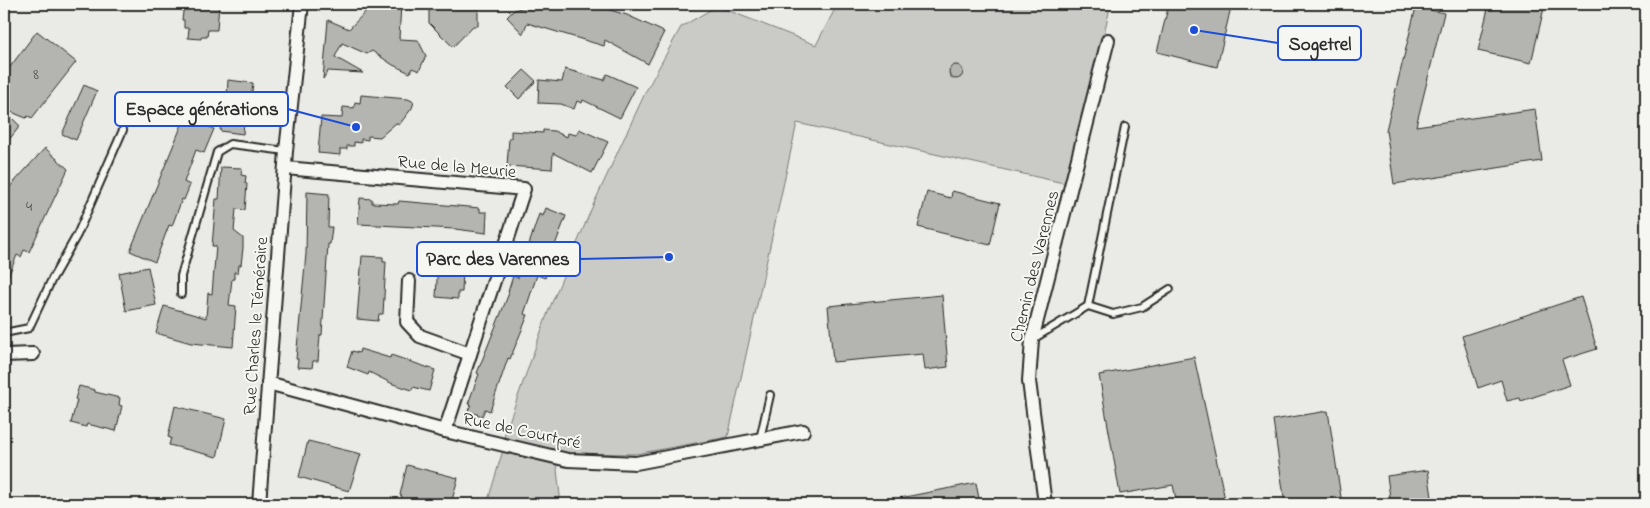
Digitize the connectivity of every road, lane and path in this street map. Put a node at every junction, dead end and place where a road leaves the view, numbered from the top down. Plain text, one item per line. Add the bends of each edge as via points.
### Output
1 (302, 4) edge
2 (1108, 40) dead end
3 (1125, 127) dead end
4 (123, 130) dead end
5 (286, 151) junction
6 (285, 168) junction
7 (409, 281) dead end
8 (1170, 289) dead end
9 (181, 294) dead end
10 (1088, 306) junction
11 (4, 333) edge
12 (1032, 340) junction
13 (33, 354) dead end
14 (470, 354) junction
15 (4, 355) edge
16 (268, 383) junction
17 (770, 395) dead end
18 (445, 431) junction
19 (802, 431) dead end
20 (760, 439) junction
21 (259, 504) edge
22 (1045, 504) edge

1 - 5 street, Rue Charles le Téméraire
2 - 12 street, Chemin des Varennes
3 - 10 lane
4 - 11 lane via 77,235 29,328
5 - 6 street, Rue Charles le Téméraire
5 - 9 lane via 230,144 217,152 181,276
6 - 14 street, Rue de la Meurie via 524,189
6 - 16 street, Rue Charles le Téméraire
7 - 14 street via 407,322 420,336
8 - 10 lane via 1142,307 1113,314
10 - 12 lane
12 - 22 street, Chemin des Varennes via 1029,382
13 - 15 street
14 - 18 street, Rue de la Meurie
16 - 18 street, Rue de Courtpré
16 - 21 street, Rue Charles le Téméraire
17 - 20 lane
18 - 20 street, Rue de Courtpré via 568,460 636,462
19 - 20 street, Rue de Courtpré

